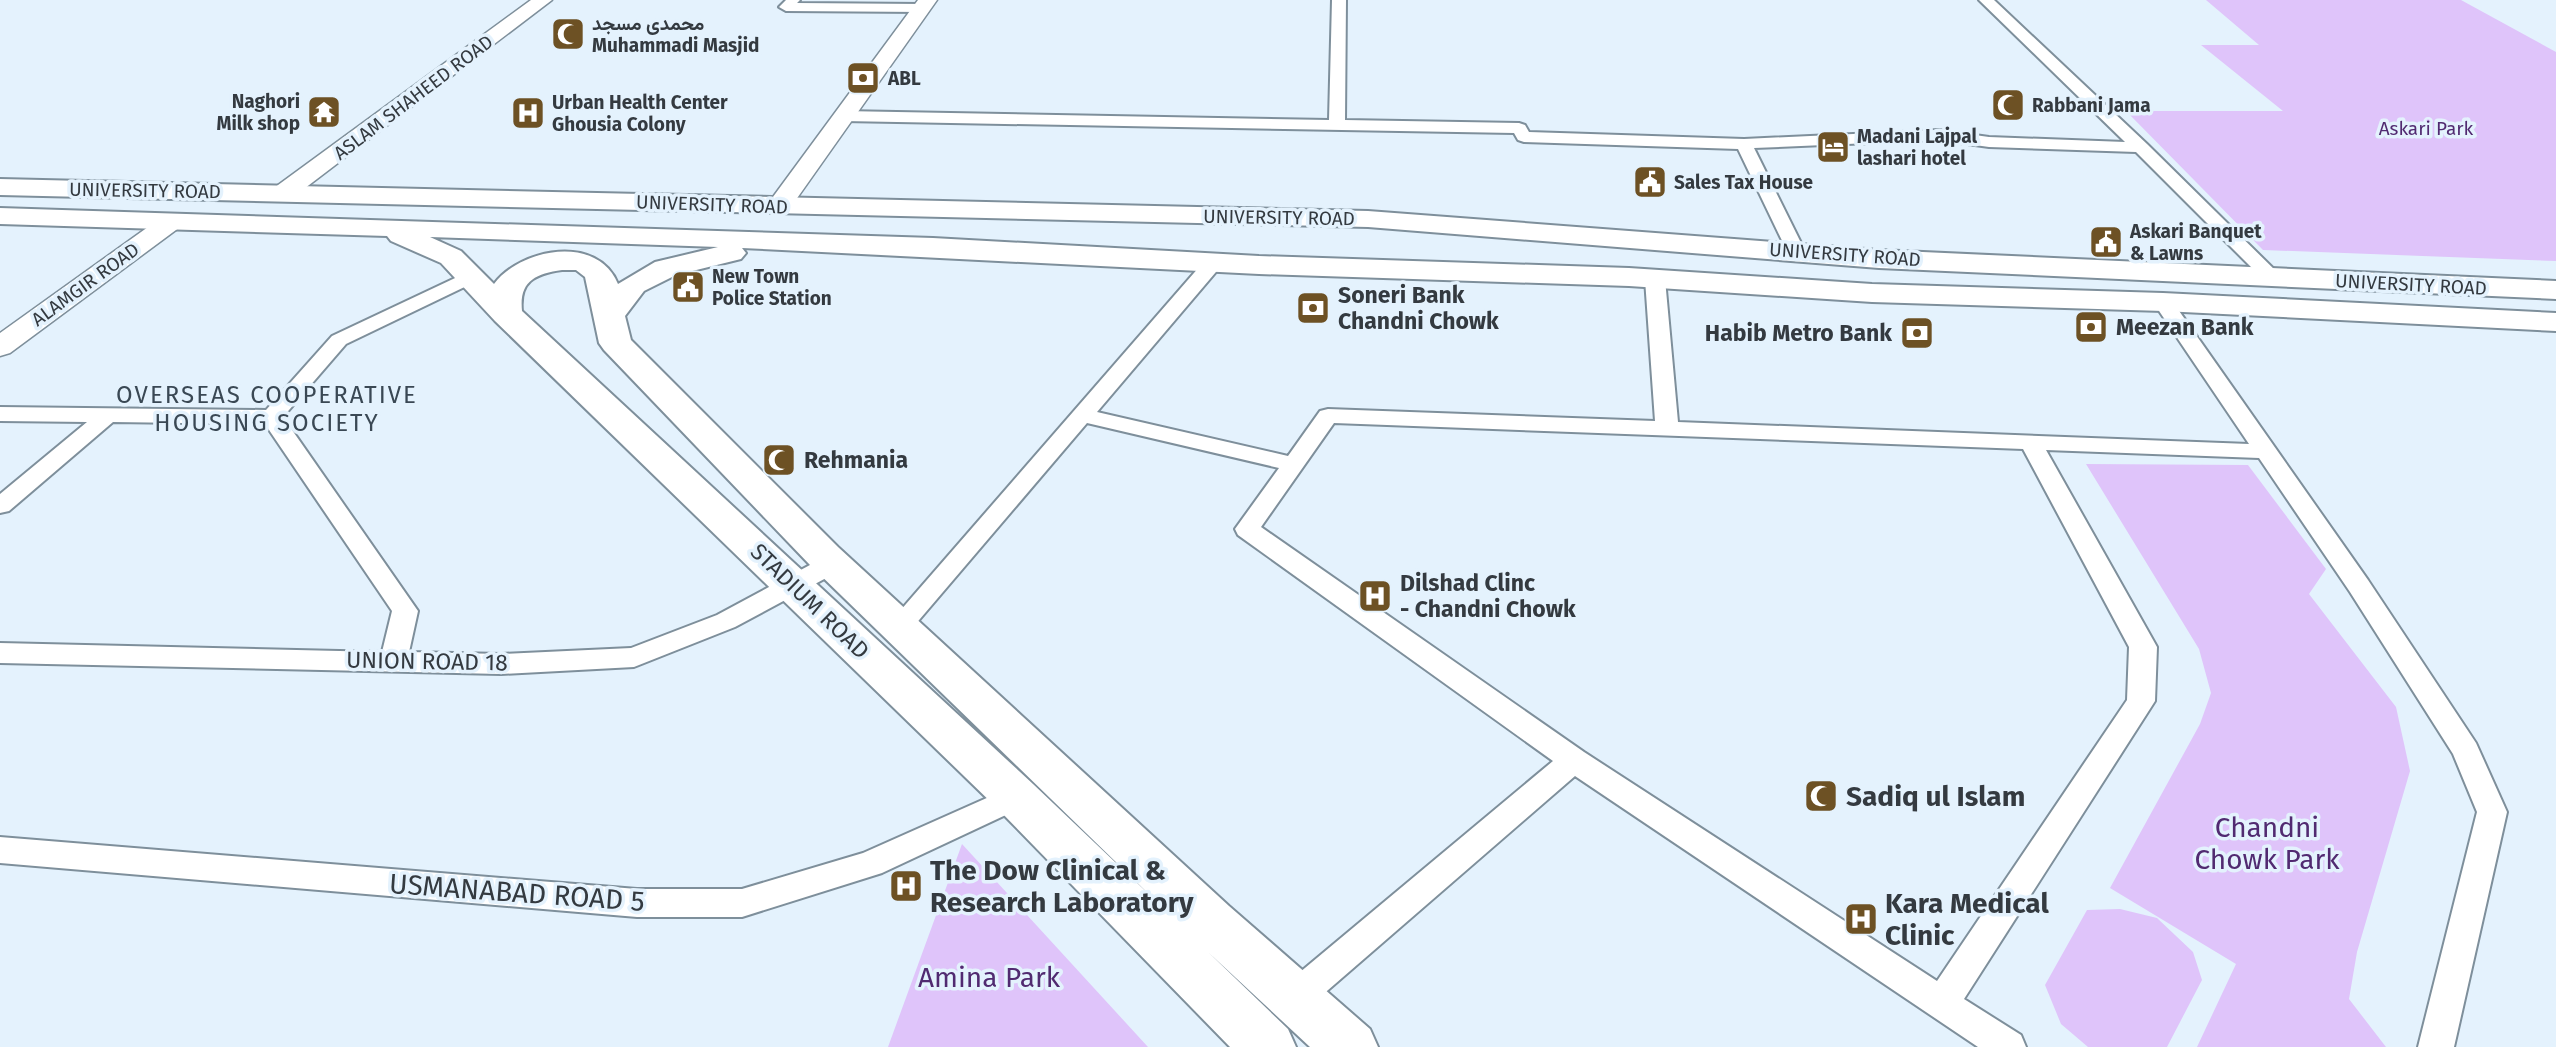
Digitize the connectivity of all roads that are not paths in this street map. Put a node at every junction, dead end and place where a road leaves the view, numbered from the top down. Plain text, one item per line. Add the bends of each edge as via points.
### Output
1 (542, 0) edge
2 (793, 0) edge
3 (1339, 0) edge
4 (1986, 0) edge
5 (856, 4) edge
6 (925, 4) edge
7 (843, 116) junction
8 (1337, 125) junction
9 (1744, 144) junction
10 (2141, 147) junction
11 (0, 173) edge
12 (0, 187) edge
13 (96, 189) junction
14 (283, 193) junction
15 (779, 206) junction
16 (1064, 212) junction
17 (0, 216) edge
18 (159, 221) junction
19 (313, 225) junction
20 (1584, 234) junction
21 (806, 242) junction
22 (933, 247) junction
23 (1796, 251) junction
24 (1214, 262) junction
25 (470, 277) junction
26 (1642, 278) junction
27 (2272, 278) junction
28 (2556, 290) edge
29 (2163, 302) junction
30 (506, 314) junction
31 (609, 316) junction
32 (2556, 322) edge
33 (0, 324) edge
34 (0, 347) edge
35 (0, 414) edge
36 (1081, 415) junction
37 (107, 416) junction
38 (272, 417) junction
39 (1667, 427) junction
40 (2030, 441) junction
41 (2264, 451) junction
42 (1293, 464) junction
43 (0, 506) edge
44 (832, 564) junction
45 (795, 586) junction
46 (899, 627) junction
47 (0, 653) edge
48 (394, 660) junction
49 (1574, 760) junction
50 (1016, 797) junction
51 (0, 850) edge
52 (1293, 999) junction
53 (1942, 1003) junction
54 (1266, 1046) edge
55 (1350, 1047) edge
56 (2008, 1047) edge
57 (2435, 1047) edge

1 - 14 street, ASLAM SHAHEED ROAD
2 - 5 street via 786,7
3 - 8 street
4 - 10 street
5 - 6 street
6 - 7 street
7 - 8 street
7 - 15 street
8 - 9 street via 1520,128 1524,137
9 - 10 street via 1939,135 1989,142
9 - 23 street
10 - 27 street
11 - 13 main road
12 - 13 main road, UNIVERSITY ROAD
13 - 14 main road, UNIVERSITY ROAD
14 - 15 main road, UNIVERSITY ROAD
15 - 16 main road, UNIVERSITY ROAD
16 - 20 main road, UNIVERSITY ROAD via 1368,219
16 - 22 main road via 1127,221 1205,223 1224,235 1212,243 1190,244 1050,239
17 - 18 main road, UNIVERSITY ROAD
18 - 19 main road, UNIVERSITY ROAD
18 - 33 street, ALAMGIR ROAD
18 - 34 street, ALAMGIR ROAD
19 - 21 main road, UNIVERSITY ROAD
19 - 25 main road, STADIUM ROAD via 399,235 452,257
20 - 23 main road, UNIVERSITY ROAD
20 - 26 main road via 1472,240 1307,231 1287,239 1291,247 1306,252 1504,259
21 - 22 main road, UNIVERSITY ROAD
21 - 31 main road via 666,268 633,285
22 - 24 main road, UNIVERSITY ROAD
23 - 27 main road, UNIVERSITY ROAD
24 - 26 main road, UNIVERSITY ROAD
24 - 36 street
25 - 30 main road, STADIUM ROAD
25 - 38 street via 339,340
26 - 29 main road, UNIVERSITY ROAD via 1872,293
26 - 39 street
27 - 28 main road, UNIVERSITY ROAD
29 - 32 main road, UNIVERSITY ROAD
29 - 41 street
30 - 31 main road, STADIUM ROAD via 506,290 516,277 548,264 574,262 595,269 601,278
30 - 45 main road, STADIUM ROAD
31 - 44 main road, STADIUM ROAD via 615,343
35 - 37 street
36 - 42 street
36 - 46 street
37 - 38 street
37 - 43 street
38 - 48 street via 405,611
39 - 40 street
39 - 42 street via 1328,416
40 - 41 street
40 - 53 street via 2143,647 2141,701
41 - 57 street via 2466,751 2492,812
42 - 49 street via 1247,529
44 - 45 street, UNION ROAD 18
44 - 46 main road, STADIUM ROAD
45 - 48 street, UNION ROAD 18 via 726,621 634,657 501,664
45 - 50 main road, STADIUM ROAD
46 - 52 main road, STADIUM ROAD
47 - 48 street, UNION ROAD 18
49 - 52 street
49 - 53 street
50 - 51 street, USMANABAD ROAD 5 via 871,864 742,903 638,903
50 - 54 main road, STADIUM ROAD
52 - 55 main road, STADIUM ROAD
53 - 56 street

